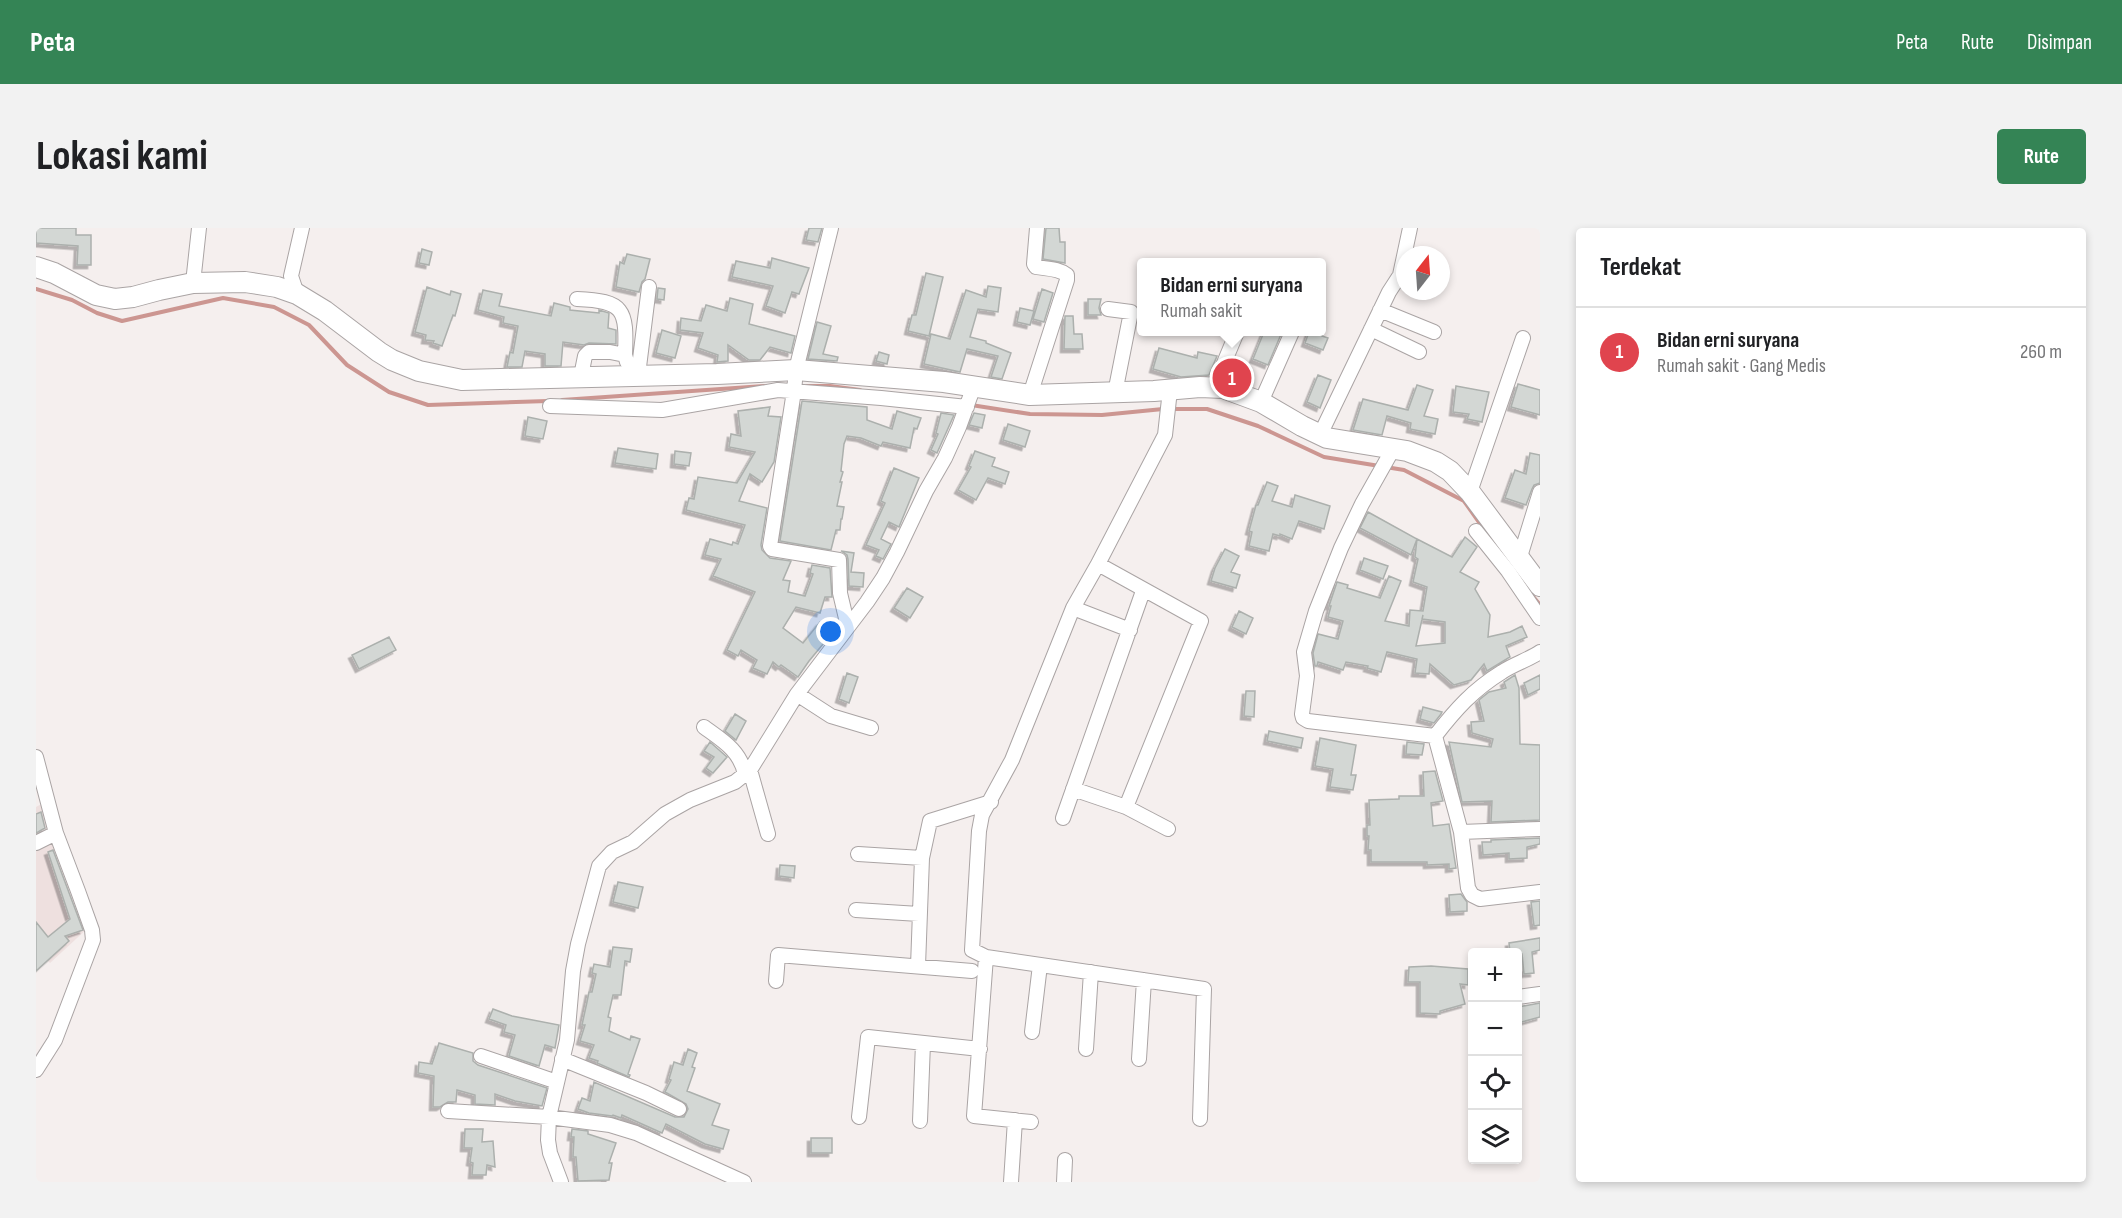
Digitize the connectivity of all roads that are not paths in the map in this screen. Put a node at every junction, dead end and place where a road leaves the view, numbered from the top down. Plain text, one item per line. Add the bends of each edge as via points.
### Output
1 (199, 228) edge
2 (302, 228) edge
3 (1037, 228) edge
4 (1410, 228) edge
5 (830, 234) edge
6 (36, 267) edge
7 (193, 284) junction
8 (288, 286) junction
9 (649, 287) dead end
10 (577, 299) dead end
11 (1108, 309) dead end
12 (1380, 310) junction
13 (1371, 329) junction
14 (1434, 332) dead end
15 (1235, 336) edge
16 (1290, 336) edge
17 (1523, 338) dead end
18 (1419, 352) dead end
19 (625, 355) junction
20 (633, 375) junction
21 (581, 376) junction
22 (795, 382) junction
23 (1214, 387) junction
24 (1170, 390) junction
25 (1115, 393) junction
26 (1030, 395) junction
27 (970, 398) junction
28 (1261, 402) junction
29 (550, 406) dead end
30 (1320, 435) junction
31 (1392, 453) junction
32 (1470, 492) junction
33 (1540, 492) edge
34 (1476, 531) dead end
35 (1519, 560) junction
36 (1098, 564) junction
37 (1540, 586) edge
38 (1143, 591) junction
39 (1073, 608) junction
40 (1540, 618) edge
41 (848, 627) junction
42 (1130, 630) junction
43 (1540, 652) edge
44 (797, 694) junction
45 (704, 728) dead end
46 (871, 728) dead end
47 (1436, 736) junction
48 (36, 757) edge
49 (748, 772) junction
50 (1073, 789) junction
51 (991, 802) junction
52 (1126, 807) junction
53 (1063, 818) dead end
54 (1168, 829) dead end
55 (1540, 829) edge
56 (1461, 832) junction
57 (56, 833) junction
58 (768, 834) dead end
59 (36, 843) edge
60 (858, 854) dead end
61 (922, 858) junction
62 (1540, 892) edge
63 (856, 910) dead end
64 (920, 914) junction
65 (986, 957) junction
66 (1040, 965) junction
67 (918, 966) junction
68 (972, 971) dead end
69 (1090, 972) junction
70 (1144, 980) junction
71 (776, 981) dead end
72 (1540, 994) edge
73 (1522, 996) edge
74 (1032, 1032) dead end
75 (923, 1043) junction
76 (980, 1049) junction
77 (1086, 1049) dead end
78 (482, 1056) dead end
79 (562, 1059) junction
80 (1139, 1059) dead end
81 (36, 1071) edge
82 (557, 1082) junction
83 (679, 1109) dead end
84 (448, 1111) dead end
85 (859, 1117) dead end
86 (549, 1118) junction
87 (1200, 1119) dead end
88 (1015, 1120) junction
89 (920, 1121) dead end
90 (1031, 1122) dead end
91 (1065, 1160) dead end
92 (561, 1182) edge
93 (744, 1182) edge
94 (1011, 1182) edge
95 (1064, 1182) edge

1 - 7 street
2 - 8 street
3 - 26 street via 1034,264 1067,275
4 - 12 street via 1400,275
5 - 22 street
6 - 7 street via 96,295 115,299
7 - 8 street via 245,282
8 - 21 street via 379,352 419,371 462,380
9 - 20 street
10 - 19 street via 615,305 625,320
11 - 25 street via 1131,312
12 - 13 street
12 - 14 street
13 - 18 street
13 - 30 street
15 - 23 street
16 - 28 street
17 - 32 street
19 - 20 street
19 - 21 street via 589,352
20 - 21 street
20 - 22 street via 717,375
22 - 27 street via 878,375
22 - 29 street via 778,390 662,410
22 - 41 street via 770,547 839,560 840,593
23 - 24 street
23 - 28 street
24 - 25 street
24 - 36 street via 1165,435
25 - 26 street
26 - 27 street
27 - 41 street via 945,458 897,552 876,590
28 - 30 street
30 - 31 street
31 - 32 street via 1407,451 1436,462
31 - 47 street via 1341,548 1316,611 1304,652 1307,676 1302,714 1308,721
32 - 35 street
33 - 35 street
34 - 40 street
35 - 37 street
36 - 38 street
36 - 39 street
38 - 42 street
38 - 52 street via 1201,621
39 - 42 street
39 - 51 street
41 - 44 street
42 - 50 street
43 - 47 street via 1474,691
44 - 46 street via 831,716
44 - 49 street
45 - 49 street via 729,745
47 - 56 street
48 - 57 street
49 - 58 street
49 - 79 street via 735,782 665,814 598,866 578,944
50 - 52 street
50 - 53 street
51 - 61 street via 930,821
51 - 65 street via 982,815 979,831 972,934 972,950
52 - 54 street
55 - 56 street
56 - 62 street via 1472,895 1480,899
57 - 59 street
57 - 81 street via 93,940 55,1040
60 - 61 street
61 - 64 street
63 - 64 street
64 - 67 street
65 - 66 street
65 - 76 street
66 - 69 street
66 - 74 street
67 - 68 street
67 - 71 street via 778,955
69 - 70 street
69 - 77 street
70 - 80 street
70 - 87 street via 1204,989
72 - 73 street
75 - 76 street
75 - 85 street via 868,1037
75 - 89 street
76 - 88 street via 974,1116
78 - 82 street
79 - 82 street
79 - 83 street
82 - 86 street
84 - 86 street
86 - 92 street via 550,1153
86 - 93 street via 623,1128
88 - 90 street
88 - 94 street
91 - 95 street

